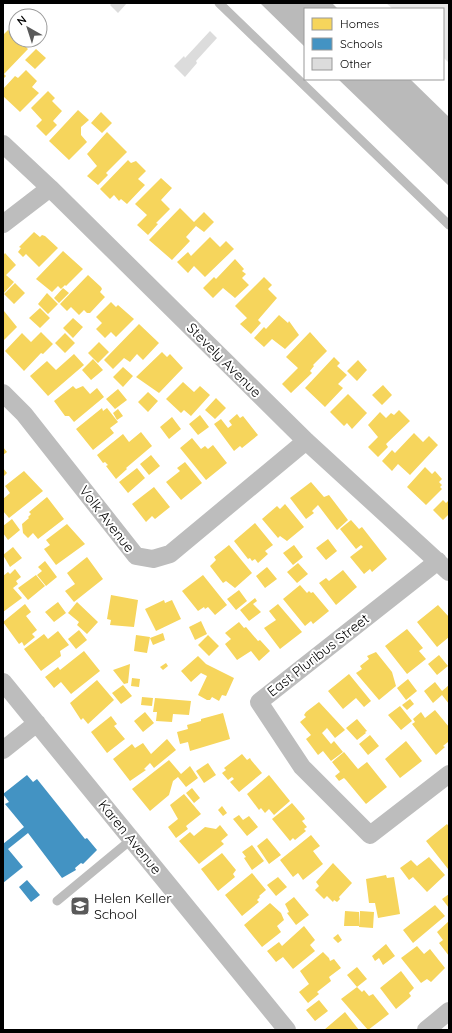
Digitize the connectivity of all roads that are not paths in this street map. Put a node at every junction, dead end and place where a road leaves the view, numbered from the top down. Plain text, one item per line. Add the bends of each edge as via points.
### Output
1 (219, 3) edge
2 (3, 144) edge
3 (50, 188) junction
4 (3, 224) edge
5 (449, 225) edge
6 (3, 393) edge
7 (306, 441) junction
8 (444, 566) edge
9 (3, 682) edge
10 (37, 723) junction
11 (3, 750) edge
12 (449, 774) edge
13 (132, 839) junction
14 (57, 901) dead end
15 (449, 1011) edge
16 (287, 1030) edge
17 (426, 1030) edge

1 - 5 lane
2 - 3 street, Stevely Avenue
3 - 4 street
3 - 7 street, Stevely Avenue
6 - 7 street, Volk Avenue via 24,414 136,556 147,558 170,554
7 - 8 street, Stevely Avenue
8 - 12 street, East Pluribus Street via 259,702 302,767 370,835
9 - 10 street, Karen Avenue
10 - 11 street
10 - 13 street, Karen Avenue
13 - 14 lane
13 - 16 street, Karen Avenue
15 - 17 street

